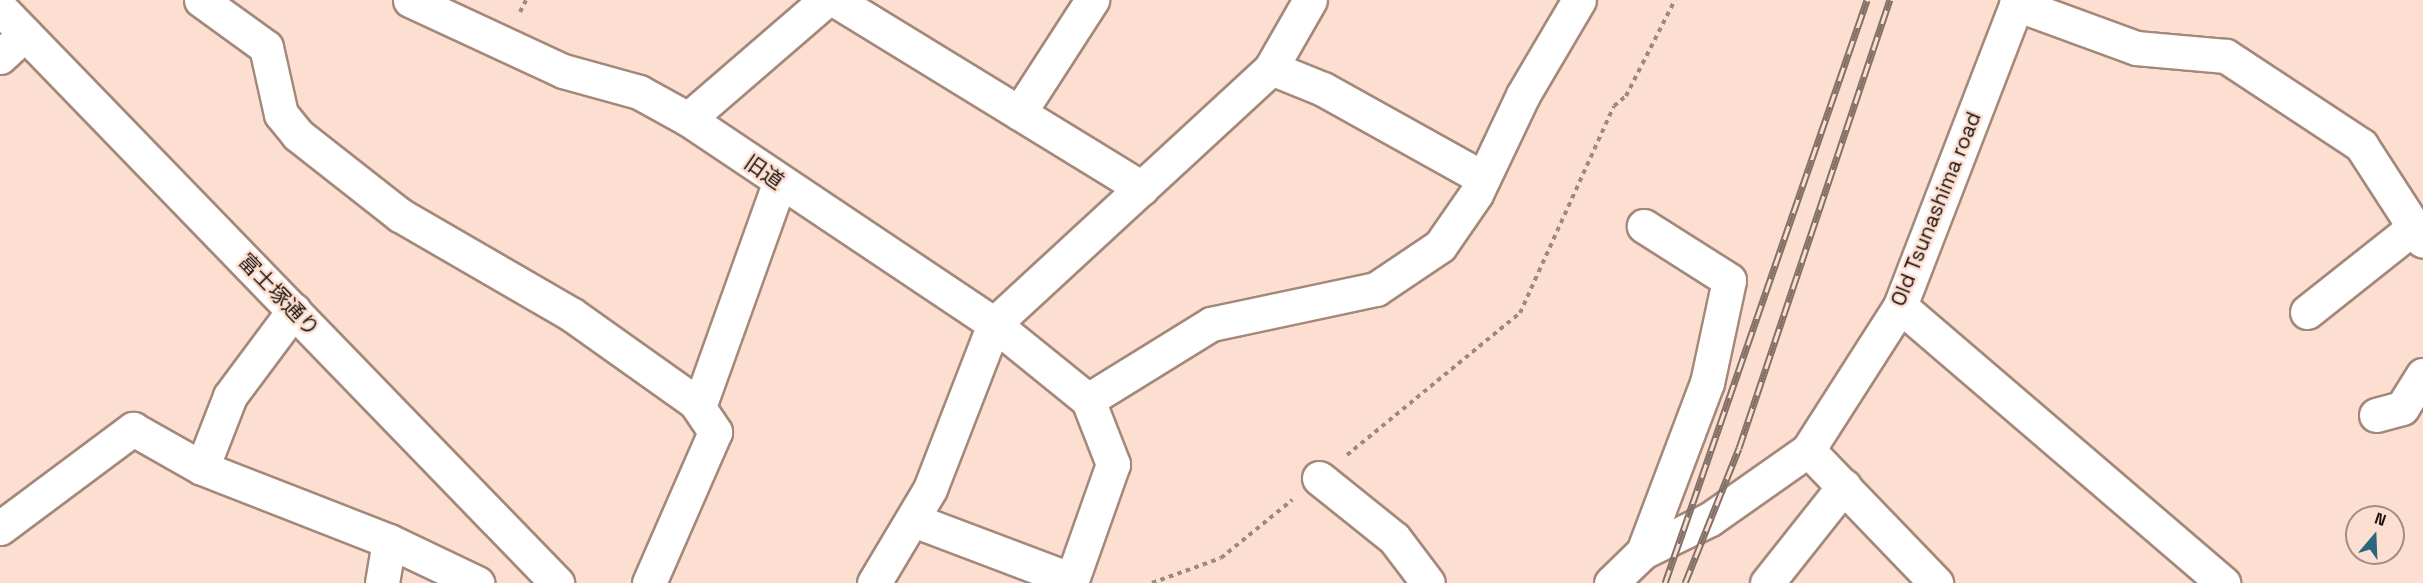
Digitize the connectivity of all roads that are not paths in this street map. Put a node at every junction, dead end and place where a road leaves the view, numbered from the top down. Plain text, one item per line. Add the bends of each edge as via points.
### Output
1 (201, 0) edge
2 (410, 0) edge
3 (825, 0) edge
4 (835, 0) edge
5 (1092, 0) edge
6 (1310, 0) edge
7 (1579, 0) edge
8 (2017, 2) edge
9 (16, 16) edge
10 (0, 57) edge
11 (1271, 68) junction
12 (1019, 113) junction
13 (688, 119) junction
14 (1483, 178) junction
15 (779, 183) junction
16 (1142, 188) junction
17 (1644, 226) dead end
18 (2418, 235) edge
19 (1900, 306) junction
20 (294, 310) junction
21 (2307, 312) dead end
22 (994, 324) junction
23 (2423, 375) edge
24 (1088, 400) junction
25 (699, 407) junction
26 (2376, 415) dead end
27 (1808, 450) junction
28 (202, 468) junction
29 (1319, 478) road end
30 (1844, 486) junction
31 (913, 520) junction
32 (0, 528) edge
33 (389, 541) junction
34 (1643, 552) junction
35 (1071, 581) edge
36 (382, 583) edge
37 (477, 583) edge
38 (557, 583) edge
39 (649, 583) edge
40 (874, 583) edge
41 (1428, 583) edge
42 (1611, 583) edge
43 (1767, 583) edge
44 (1936, 583) edge
45 (2223, 583) edge

1 - 25 street via 266,47 281,114 298,135 400,215 571,315
2 - 13 street, 旧道 via 563,71 639,92
3 - 13 street
4 - 12 street
5 - 12 street
6 - 11 street
7 - 14 street via 1523,95
8 - 18 street via 2136,48 2226,56 2361,145
8 - 19 street, Old Tsunashima road
9 - 10 street
9 - 20 street, 富士塚通り
11 - 14 street via 1323,89
11 - 16 street
12 - 16 street
13 - 15 street, 旧道
14 - 24 street via 1440,246 1376,289 1211,324
15 - 22 street, 旧道
15 - 25 street
16 - 22 street
17 - 34 street via 1730,280 1707,383
18 - 21 street
19 - 27 street, Old Tsunashima road
19 - 45 street
20 - 28 street via 230,396
20 - 38 street, 富士塚通り
22 - 24 street, 旧道
22 - 31 street via 930,489
23 - 26 street via 2402,408
24 - 35 street via 1113,464
25 - 39 street via 715,432
27 - 30 street
27 - 34 street, Old Tsunashima road via 1710,519
28 - 32 street via 133,429
28 - 33 street
29 - 41 street via 1394,538
30 - 43 street
30 - 44 street
31 - 35 street
31 - 40 street
33 - 36 street
33 - 37 street
34 - 42 street, Old Tsunashima road

